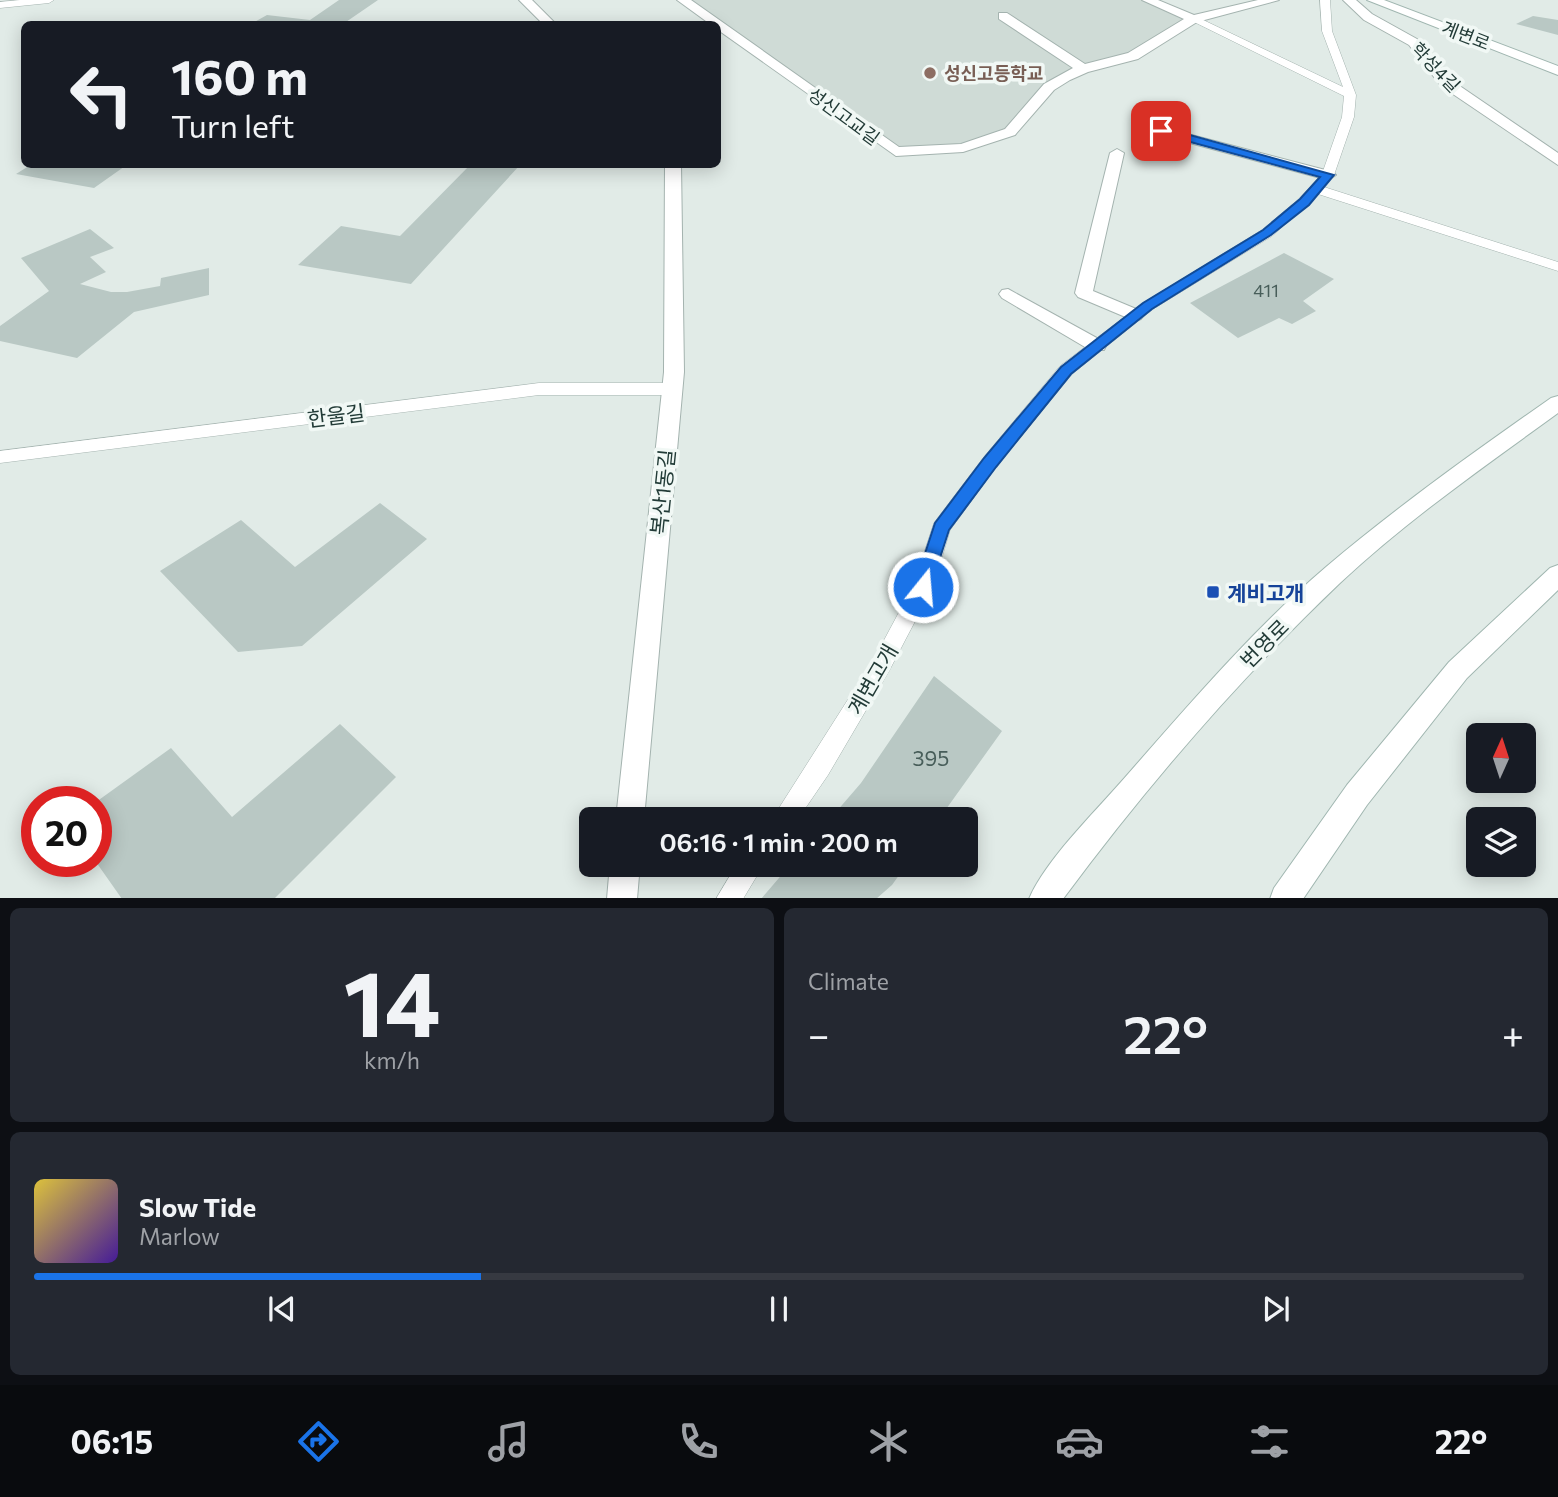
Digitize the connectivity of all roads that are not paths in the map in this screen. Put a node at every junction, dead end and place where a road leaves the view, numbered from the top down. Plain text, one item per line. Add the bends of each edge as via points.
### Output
1 (49, 0) edge
2 (525, 0) edge
3 (683, 0) edge
4 (1148, 0) edge
5 (1273, 0) edge
6 (1325, 0) edge
7 (1349, 0) edge
8 (1373, 0) edge
9 (0, 5) edge
10 (1003, 16) dead end
11 (1193, 19) junction
12 (547, 21) edge
13 (712, 21) edge
14 (721, 28) edge
15 (1083, 69) junction
16 (1558, 71) edge
17 (1350, 95) junction
18 (1161, 131) dead end
19 (1117, 153) dead end
20 (1558, 160) edge
21 (673, 168) edge
22 (1322, 182) junction
23 (1558, 267) edge
24 (1008, 295) dead end
25 (1135, 315) junction
26 (1097, 346) junction
27 (672, 389) junction
28 (1558, 403) edge
29 (0, 457) edge
30 (1558, 575) edge
31 (631, 807) edge
32 (792, 807) edge
33 (624, 877) edge
34 (743, 877) edge
35 (622, 898) edge
36 (728, 898) edge
37 (1044, 898) edge
38 (1286, 898) edge

1 - 9 lane
2 - 12 street
3 - 13 street, 성신고교길
4 - 11 street
5 - 11 street, 성신고교길
6 - 17 lane, 계변고개 via 1328,30
7 - 20 street, 학성4길 via 1368,17 1413,42 1446,83
8 - 16 street, 계변로
10 - 15 street
11 - 15 street, 성신고교길 via 1133,56
11 - 17 lane
14 - 15 street, 성신고교길 via 895,152 963,148 1010,132 1049,87
17 - 22 lane, 계변고개 via 1348,117
18 - 22 street
19 - 25 street via 1084,293
21 - 27 street, 복산1동길
22 - 23 lane
22 - 25 lane, 계변고개 via 1267,233
24 - 26 street
25 - 26 lane, 계변고개
26 - 32 lane, 계변고개 via 1066,370 941,528 923,587 882,664
27 - 29 lane, 한울길 via 539,389
27 - 31 street, 복산1동길
28 - 37 street, 번영로 via 1454,477 1333,575 1222,685
30 - 38 street via 1458,670 1357,795
33 - 35 street
34 - 36 lane

